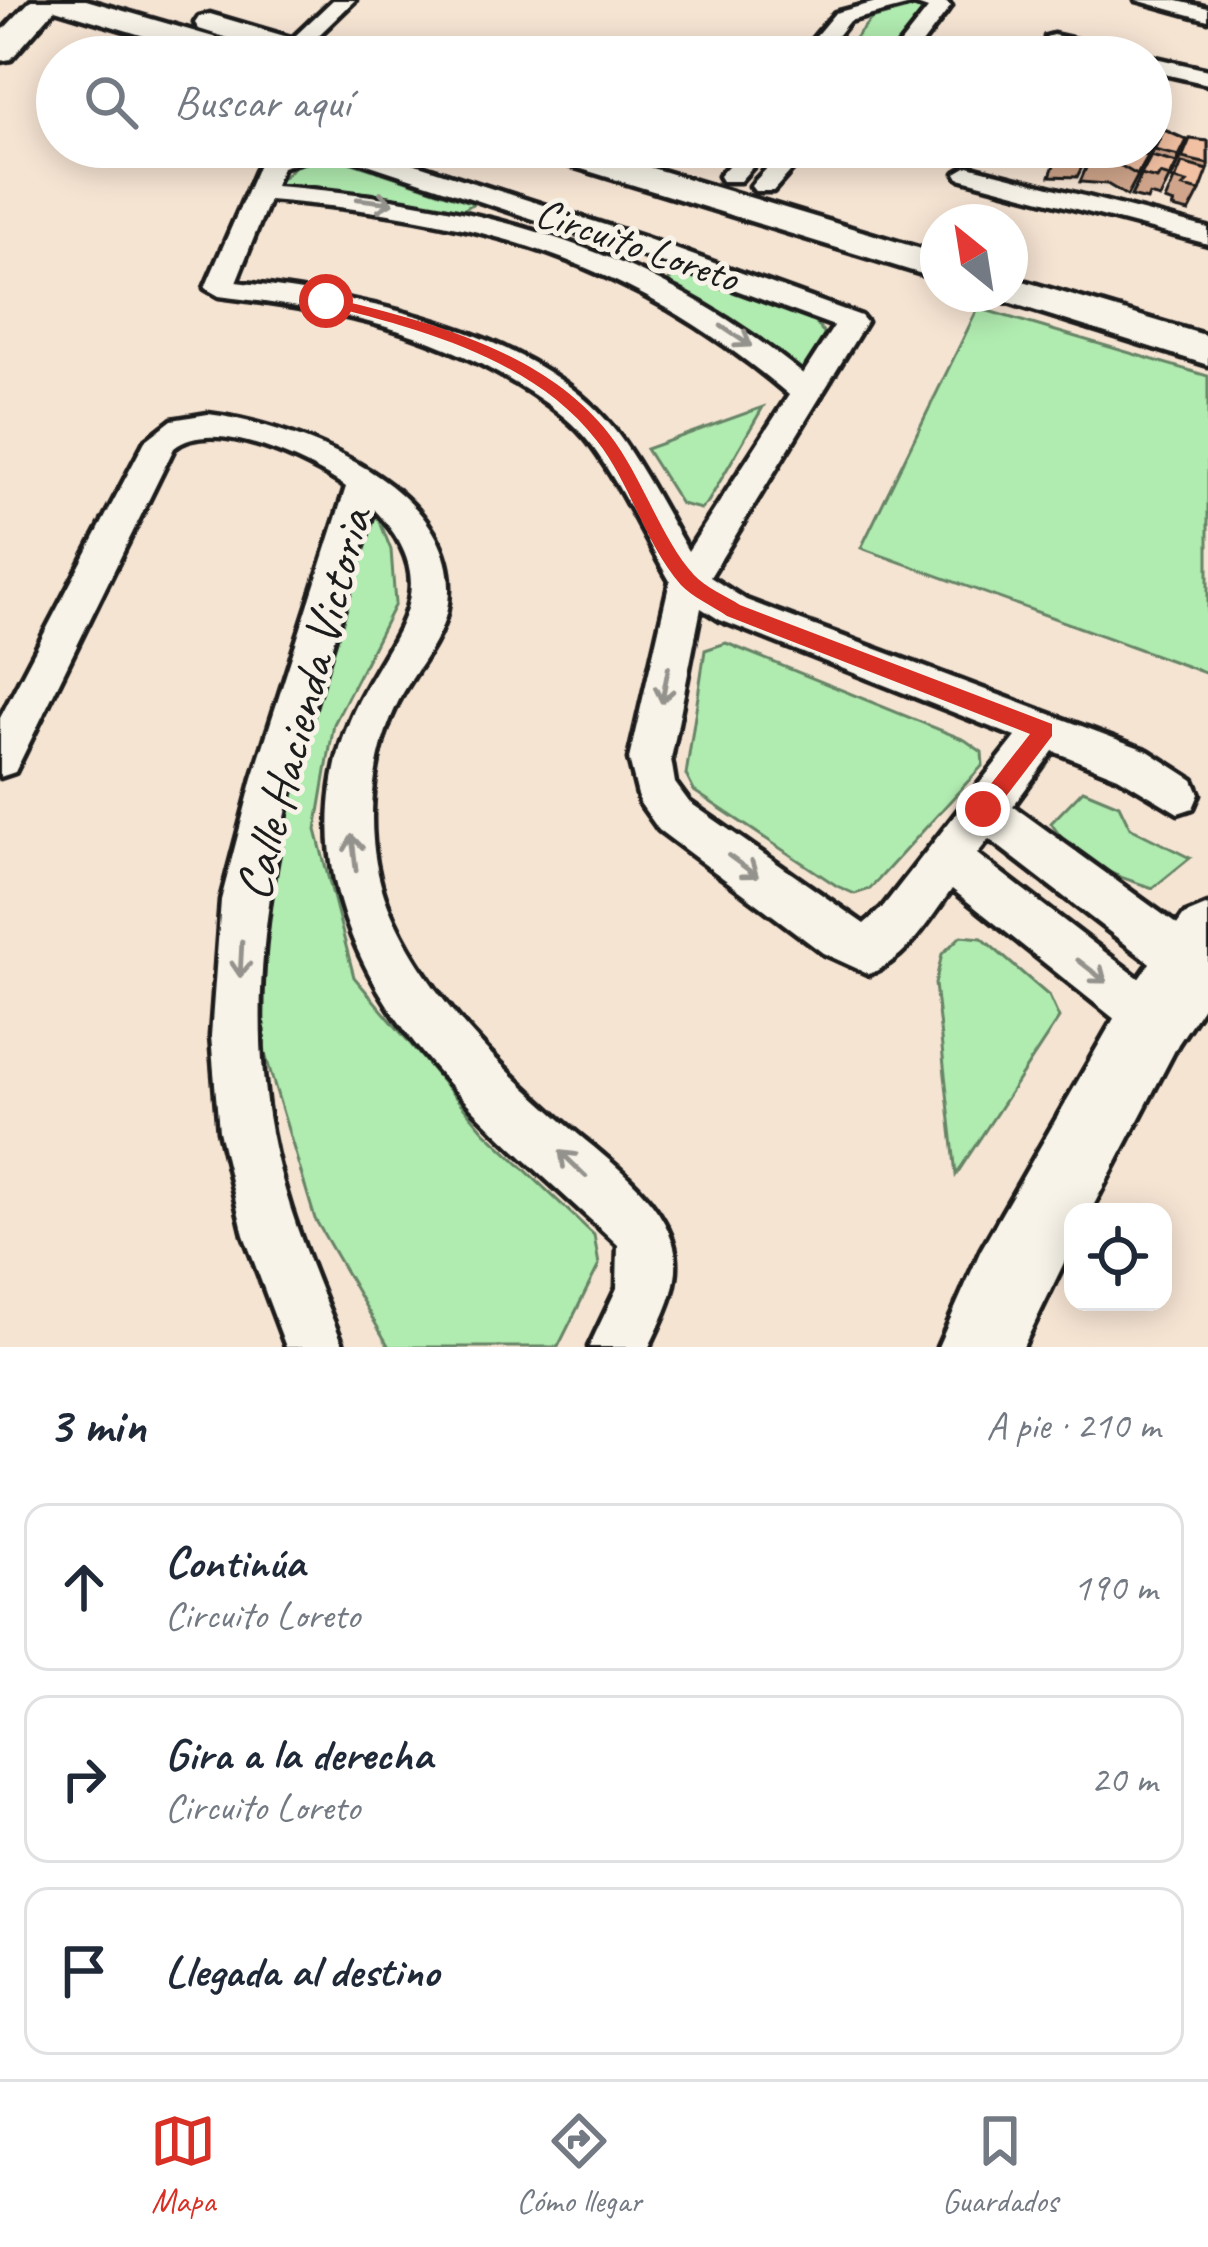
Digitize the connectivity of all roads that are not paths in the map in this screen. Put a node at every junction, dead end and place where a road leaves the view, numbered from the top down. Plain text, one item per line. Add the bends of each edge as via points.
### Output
1 (51, 0) edge
2 (135, 0) edge
3 (345, 0) edge
4 (907, 0) edge
5 (922, 0) edge
6 (1146, 0) edge
7 (1204, 9) edge
8 (175, 36) edge
9 (245, 36) edge
10 (315, 36) edge
11 (826, 36) edge
12 (918, 36) edge
13 (0, 52) edge
14 (1172, 69) edge
15 (1208, 77) edge
16 (269, 168) edge
17 (403, 168) edge
18 (614, 168) edge
19 (702, 168) edge
20 (751, 168) edge
21 (767, 168) edge
22 (968, 173) dead end
23 (747, 181) junction
24 (259, 192) junction
25 (1207, 232) edge
26 (920, 233) edge
27 (920, 262) edge
28 (1028, 264) edge
29 (1028, 295) edge
30 (1208, 318) edge
31 (1208, 351) edge
32 (808, 395) junction
33 (364, 481) junction
34 (688, 581) junction
35 (1045, 730) junction
36 (0, 759) edge
37 (1178, 794) dead end
38 (983, 809) junction
39 (948, 858) junction
40 (1183, 973) edge
41 (315, 1347) edge
42 (618, 1347) edge
43 (980, 1347) edge

1 - 8 main road
1 - 13 main road
2 - 9 main road
3 - 10 street
4 - 11 street via 842,17
5 - 12 street via 941,6
6 - 7 street
14 - 15 street
16 - 24 street
17 - 32 street, Circuito Loreto via 846,317 852,326
18 - 27 main road
19 - 23 main road
20 - 23 street
21 - 23 street
22 - 25 street
23 - 26 main road
24 -> 32 street, Circuito Loreto via 385,201 594,256 669,291 769,358
24 - 34 street via 219,288 410,321 554,392 603,436
28 - 30 main road
29 - 31 main road
32 - 34 street, Circuito Loreto
33 - 36 street, Calle Hacienda Victoria via 277,440 174,426
33 -> 41 street, Calle Hacienda Victoria via 244,900 236,1036 245,1131 272,1235
42 -> 33 street, Calle Hacienda Victoria via 648,1283 650,1250 638,1226 443,1040 393,974 365,908 352,856 355,771 377,702 428,612 429,584 424,557 392,502
34 - 35 street via 733,610
34 -> 39 street, Circuito Loreto via 650,759 655,790 674,816 868,951
35 - 37 street via 1133,764
35 - 38 street, Circuito Loreto
38 - 39 street, Circuito Loreto
38 - 40 street
39 -> 40 street
40 - 43 main road via 1010,1279

